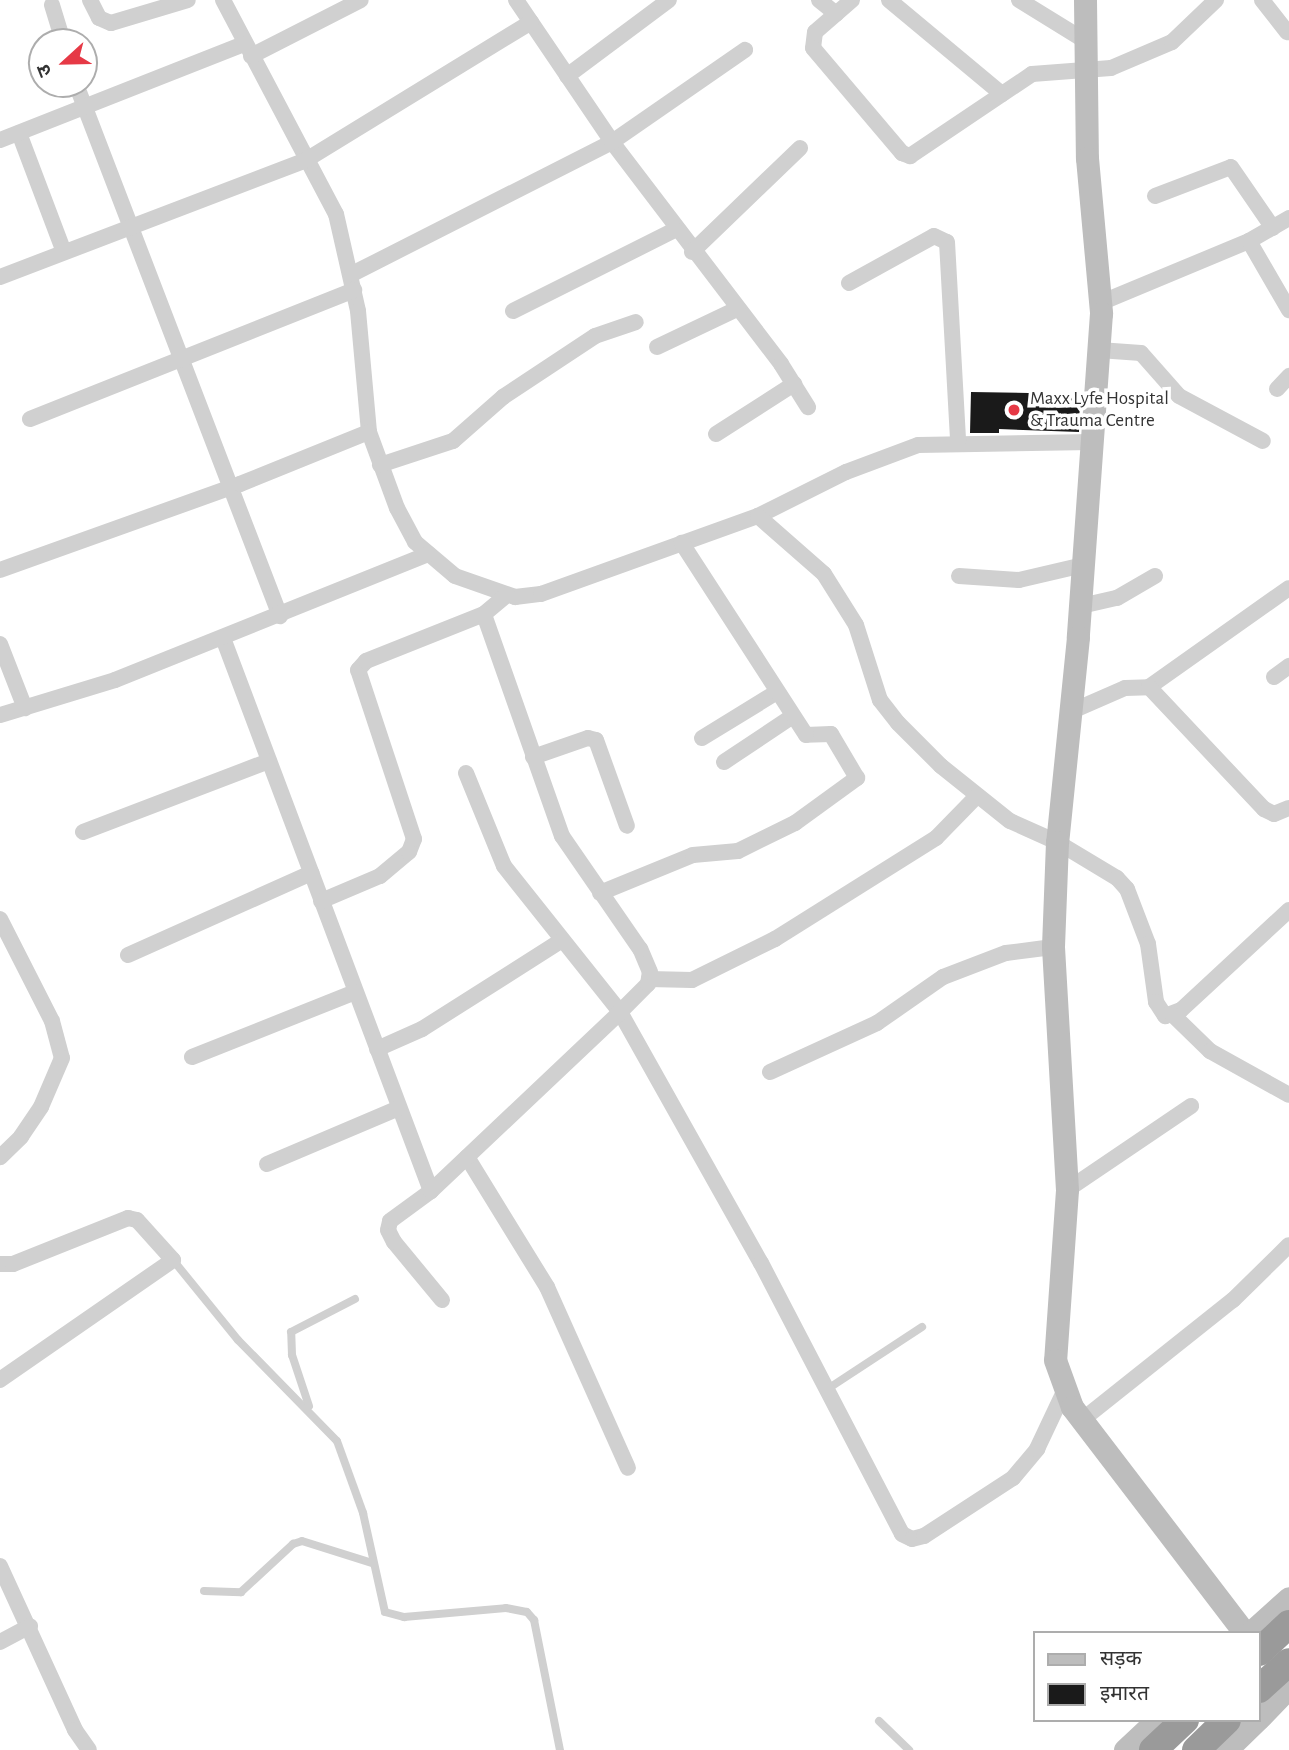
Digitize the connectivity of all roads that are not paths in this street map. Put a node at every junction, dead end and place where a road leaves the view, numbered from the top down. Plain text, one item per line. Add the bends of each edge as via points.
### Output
1 (90, 0) edge
2 (188, 0) edge
3 (223, 0) edge
4 (361, 0) edge
5 (516, 0) edge
6 (669, 0) edge
7 (819, 0) edge
8 (852, 0) edge
9 (889, 0) edge
10 (1019, 0) edge
11 (1085, 0) edge
12 (1216, 0) edge
13 (1262, 0) edge
14 (52, 5) dead end
15 (836, 14) junction
16 (531, 22) junction
17 (59, 28) edge
18 (1287, 33) edge
19 (1084, 40) junction
20 (248, 50) junction
21 (746, 50) dead end
22 (1085, 71) junction
23 (567, 76) junction
24 (1002, 94) junction
25 (80, 98) edge
26 (83, 108) junction
27 (19, 133) junction
28 (0, 140) edge
29 (612, 142) junction
30 (800, 148) dead end
31 (306, 160) junction
32 (1155, 196) dead end
33 (1289, 218) edge
34 (129, 227) junction
35 (1273, 228) junction
36 (676, 230) junction
37 (1249, 241) junction
38 (64, 252) junction
39 (692, 252) junction
40 (0, 277) edge
41 (353, 282) junction
42 (849, 283) dead end
43 (1100, 303) junction
44 (737, 309) junction
45 (1289, 310) edge
46 (513, 311) dead end
47 (636, 322) dead end
48 (657, 347) dead end
49 (1099, 350) junction
50 (179, 356) junction
51 (1289, 376) edge
52 (794, 384) junction
53 (1277, 389) dead end
54 (808, 407) dead end
55 (30, 419) dead end
56 (369, 432) junction
57 (716, 434) dead end
58 (958, 441) junction
59 (1263, 441) dead end
60 (1091, 442) junction
61 (380, 465) junction
62 (230, 488) junction
63 (758, 516) junction
64 (682, 543) junction
65 (429, 554) junction
66 (1083, 565) junction
67 (0, 570) edge
68 (959, 576) dead end
69 (1155, 576) dead end
70 (1289, 588) edge
71 (507, 595) junction
72 (1081, 606) junction
73 (484, 614) junction
74 (280, 616) junction
75 (223, 638) junction
76 (0, 644) edge
77 (1289, 666) edge
78 (1274, 677) dead end
79 (1149, 687) junction
80 (777, 692) junction
81 (25, 708) junction
82 (1070, 712) junction
83 (0, 715) edge
84 (793, 716) junction
85 (702, 738) dead end
86 (533, 757) junction
87 (269, 761) junction
88 (724, 762) dead end
89 (466, 773) dead end
90 (976, 796) junction
91 (1289, 808) edge
92 (627, 826) dead end
93 (83, 832) dead end
94 (1057, 842) junction
95 (311, 873) junction
96 (600, 893) junction
97 (321, 901) junction
98 (1289, 910) edge
99 (0, 919) edge
100 (562, 940) junction
101 (1053, 947) junction
102 (128, 956) dead end
103 (649, 979) junction
104 (355, 992) junction
105 (620, 1012) junction
106 (1173, 1015) junction
107 (376, 1048) junction
108 (192, 1057) dead end
109 (770, 1072) dead end
110 (1289, 1094) edge
111 (1191, 1107) dead end
112 (399, 1108) junction
113 (0, 1157) edge
114 (467, 1157) junction
115 (267, 1164) dead end
116 (1067, 1190) junction
117 (432, 1191) junction
118 (1289, 1245) edge
119 (173, 1261) junction
120 (0, 1264) edge
121 (355, 1299) dead end
122 (442, 1300) dead end
123 (922, 1326) dead end
124 (0, 1380) edge
125 (826, 1390) junction
126 (1064, 1392) junction
127 (310, 1408) junction
128 (1082, 1420) junction
129 (628, 1468) dead end
130 (372, 1563) junction
131 (1, 1570) edge
132 (204, 1591) dead end
133 (1289, 1598) edge
134 (1289, 1624) edge
135 (30, 1626) junction
136 (1249, 1631) edge
137 (0, 1642) edge
138 (1269, 1656) edge
139 (1261, 1682) edge
140 (1261, 1702) edge
141 (879, 1721) dead end
142 (1155, 1722) edge
143 (1183, 1722) edge
144 (1225, 1722) edge
145 (1255, 1722) edge
146 (89, 1750) edge
147 (560, 1750) edge
148 (909, 1750) edge
149 (1125, 1750) edge
150 (1153, 1750) edge
151 (1196, 1750) edge
152 (1226, 1750) edge

1 - 2 street via 99,18 111,23
3 - 20 street
4 - 20 street
5 - 16 street
6 - 23 street
7 - 15 street
8 - 15 street
9 - 24 street
10 - 19 street
11 - 19 street
12 - 22 street via 1172,42 1111,68
13 - 18 street
14 - 17 street
15 - 24 street via 815,32 813,48 902,153 920,154
16 - 23 street
16 - 31 street
19 - 22 street
20 - 26 street
20 - 31 street
21 - 29 street
22 - 24 street via 1040,71
22 - 43 street via 1087,158
23 - 29 street
25 - 26 street
26 - 27 street
26 - 34 street
27 - 28 street
27 - 38 street
29 - 36 street
29 - 41 street
30 - 39 street
31 - 34 street
31 - 41 street via 336,214
32 - 35 street via 1231,167
33 - 35 street
34 - 38 street
34 - 50 street
35 - 37 street
36 - 39 street
36 - 46 street
37 - 43 street
37 - 45 street
38 - 40 street
39 - 44 street
41 - 50 street
41 - 56 street
42 - 58 street via 933,236 947,242
43 - 49 street
44 - 48 street
44 - 52 street
47 - 61 street via 595,336 503,397 453,441
49 - 59 street via 1141,353 1179,396
49 - 60 street
50 - 55 street
50 - 62 street
51 - 53 street
52 - 54 street
52 - 57 street
56 - 61 street
56 - 62 street
58 - 60 street
58 - 63 street via 895,452
60 - 66 street
61 - 65 street via 415,542
62 - 67 street
62 - 74 street
63 - 64 street
63 - 90 street via 824,574 856,625 872,681 887,712
64 - 71 street via 541,594
64 - 80 street
65 - 71 street via 455,576
65 - 74 street
66 - 68 street via 1019,580
66 - 72 street
69 - 72 street via 1117,598
70 - 79 street
71 - 73 street
72 - 82 street
73 - 86 street
73 - 97 street via 366,661 358,670 414,839 409,852 380,876
74 - 75 street
75 - 81 street via 115,680
75 - 87 street
76 - 81 street
77 - 78 street
79 - 82 street via 1125,688
79 - 91 street via 1264,809 1274,814
80 - 84 street
80 - 85 street
81 - 83 street
82 - 94 street
84 - 88 street
84 - 96 street via 806,735 831,734 855,769 853,784 795,823 738,850 692,855
86 - 92 street via 588,738 596,740
86 - 96 street via 562,836
87 - 93 street
87 - 95 street
89 - 100 street via 504,866
90 - 94 street via 1010,821
90 - 103 street via 936,838 775,939 692,981
94 - 101 street
94 - 106 street via 1117,878 1127,889 1148,944 1156,1002 1166,1016
95 - 97 street
95 - 102 street
96 - 103 street via 646,960
97 - 104 street
98 - 106 street
99 - 113 street via 52,1021 62,1058 41,1107 22,1137
100 - 105 street
100 - 107 street via 422,1029
101 - 109 street via 1006,953 943,977 877,1023
101 - 116 street
103 - 105 street
104 - 107 street
104 - 108 street
105 - 114 street
105 - 125 street via 761,1263
106 - 110 street via 1210,1051
107 - 112 street
111 - 116 street
112 - 115 street
112 - 117 street
114 - 117 street
114 - 129 street via 547,1287
116 - 126 street via 1055,1342
117 - 122 street via 390,1221 388,1230
118 - 128 street via 1233,1300
119 - 120 street via 137,1220 128,1218 13,1264
119 - 124 street
119 - 127 lane via 238,1340
121 - 127 lane via 291,1332 292,1355
123 - 125 lane
125 - 126 street via 894,1522 912,1539 1019,1473 1037,1449
126 - 128 street
127 - 130 lane via 346,1460
128 - 136 street
130 - 132 lane via 302,1541 241,1591
130 - 147 lane via 380,1600 394,1617 506,1608 527,1612 540,1634
131 - 135 street
133 - 138 street
134 - 138 highway
135 - 137 street
135 - 146 street via 75,1730
138 - 139 highway
138 - 140 street
141 - 148 lane
142 - 149 street
143 - 150 highway
144 - 151 highway
145 - 152 street

